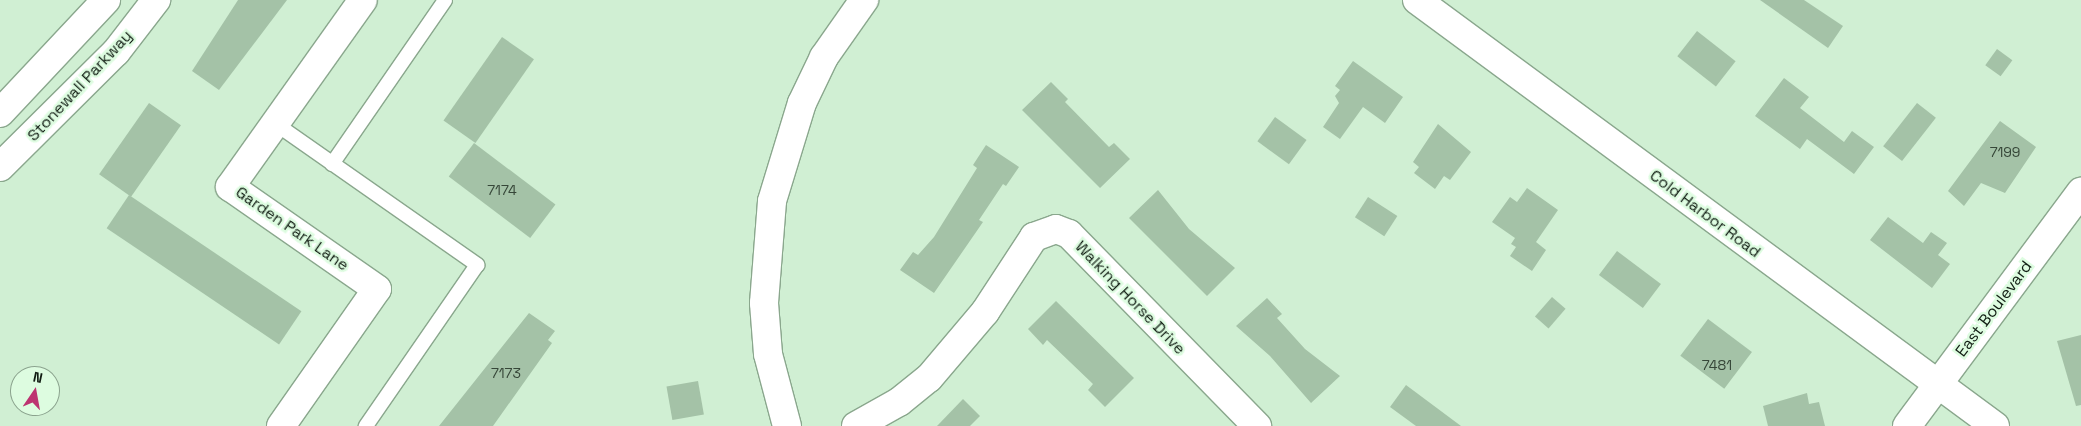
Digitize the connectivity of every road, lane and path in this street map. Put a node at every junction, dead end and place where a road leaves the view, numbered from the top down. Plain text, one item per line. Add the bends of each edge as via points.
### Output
1 (106, 0) edge
2 (156, 0) edge
3 (363, 0) edge
4 (445, 0) edge
5 (864, 0) edge
6 (1417, 0) edge
7 (0, 113) edge
8 (276, 124) junction
9 (332, 164) junction
10 (0, 167) edge
11 (2081, 192) edge
12 (1936, 386) junction
13 (862, 425) edge
14 (281, 426) edge
15 (366, 426) edge
16 (787, 426) edge
17 (1257, 426) edge
18 (1907, 426) edge
19 (1995, 426) edge

1 - 7 street
2 - 10 street, Stonewall Parkway via 116,52
3 - 8 street, Garden Park Lane
4 - 9 lane
5 - 16 street via 824,57 802,103 772,201 764,303 768,354
6 - 12 street, Cold Harbor Road
8 - 9 lane
8 - 14 street, Garden Park Lane via 230,187 377,289
9 - 15 lane via 478,264
11 - 12 street, East Boulevard
12 - 18 street, East Boulevard
12 - 19 street, Cold Harbor Road
13 - 17 street, Walking Horse Drive via 900,402 945,362 1034,237 1056,228 1069,234

